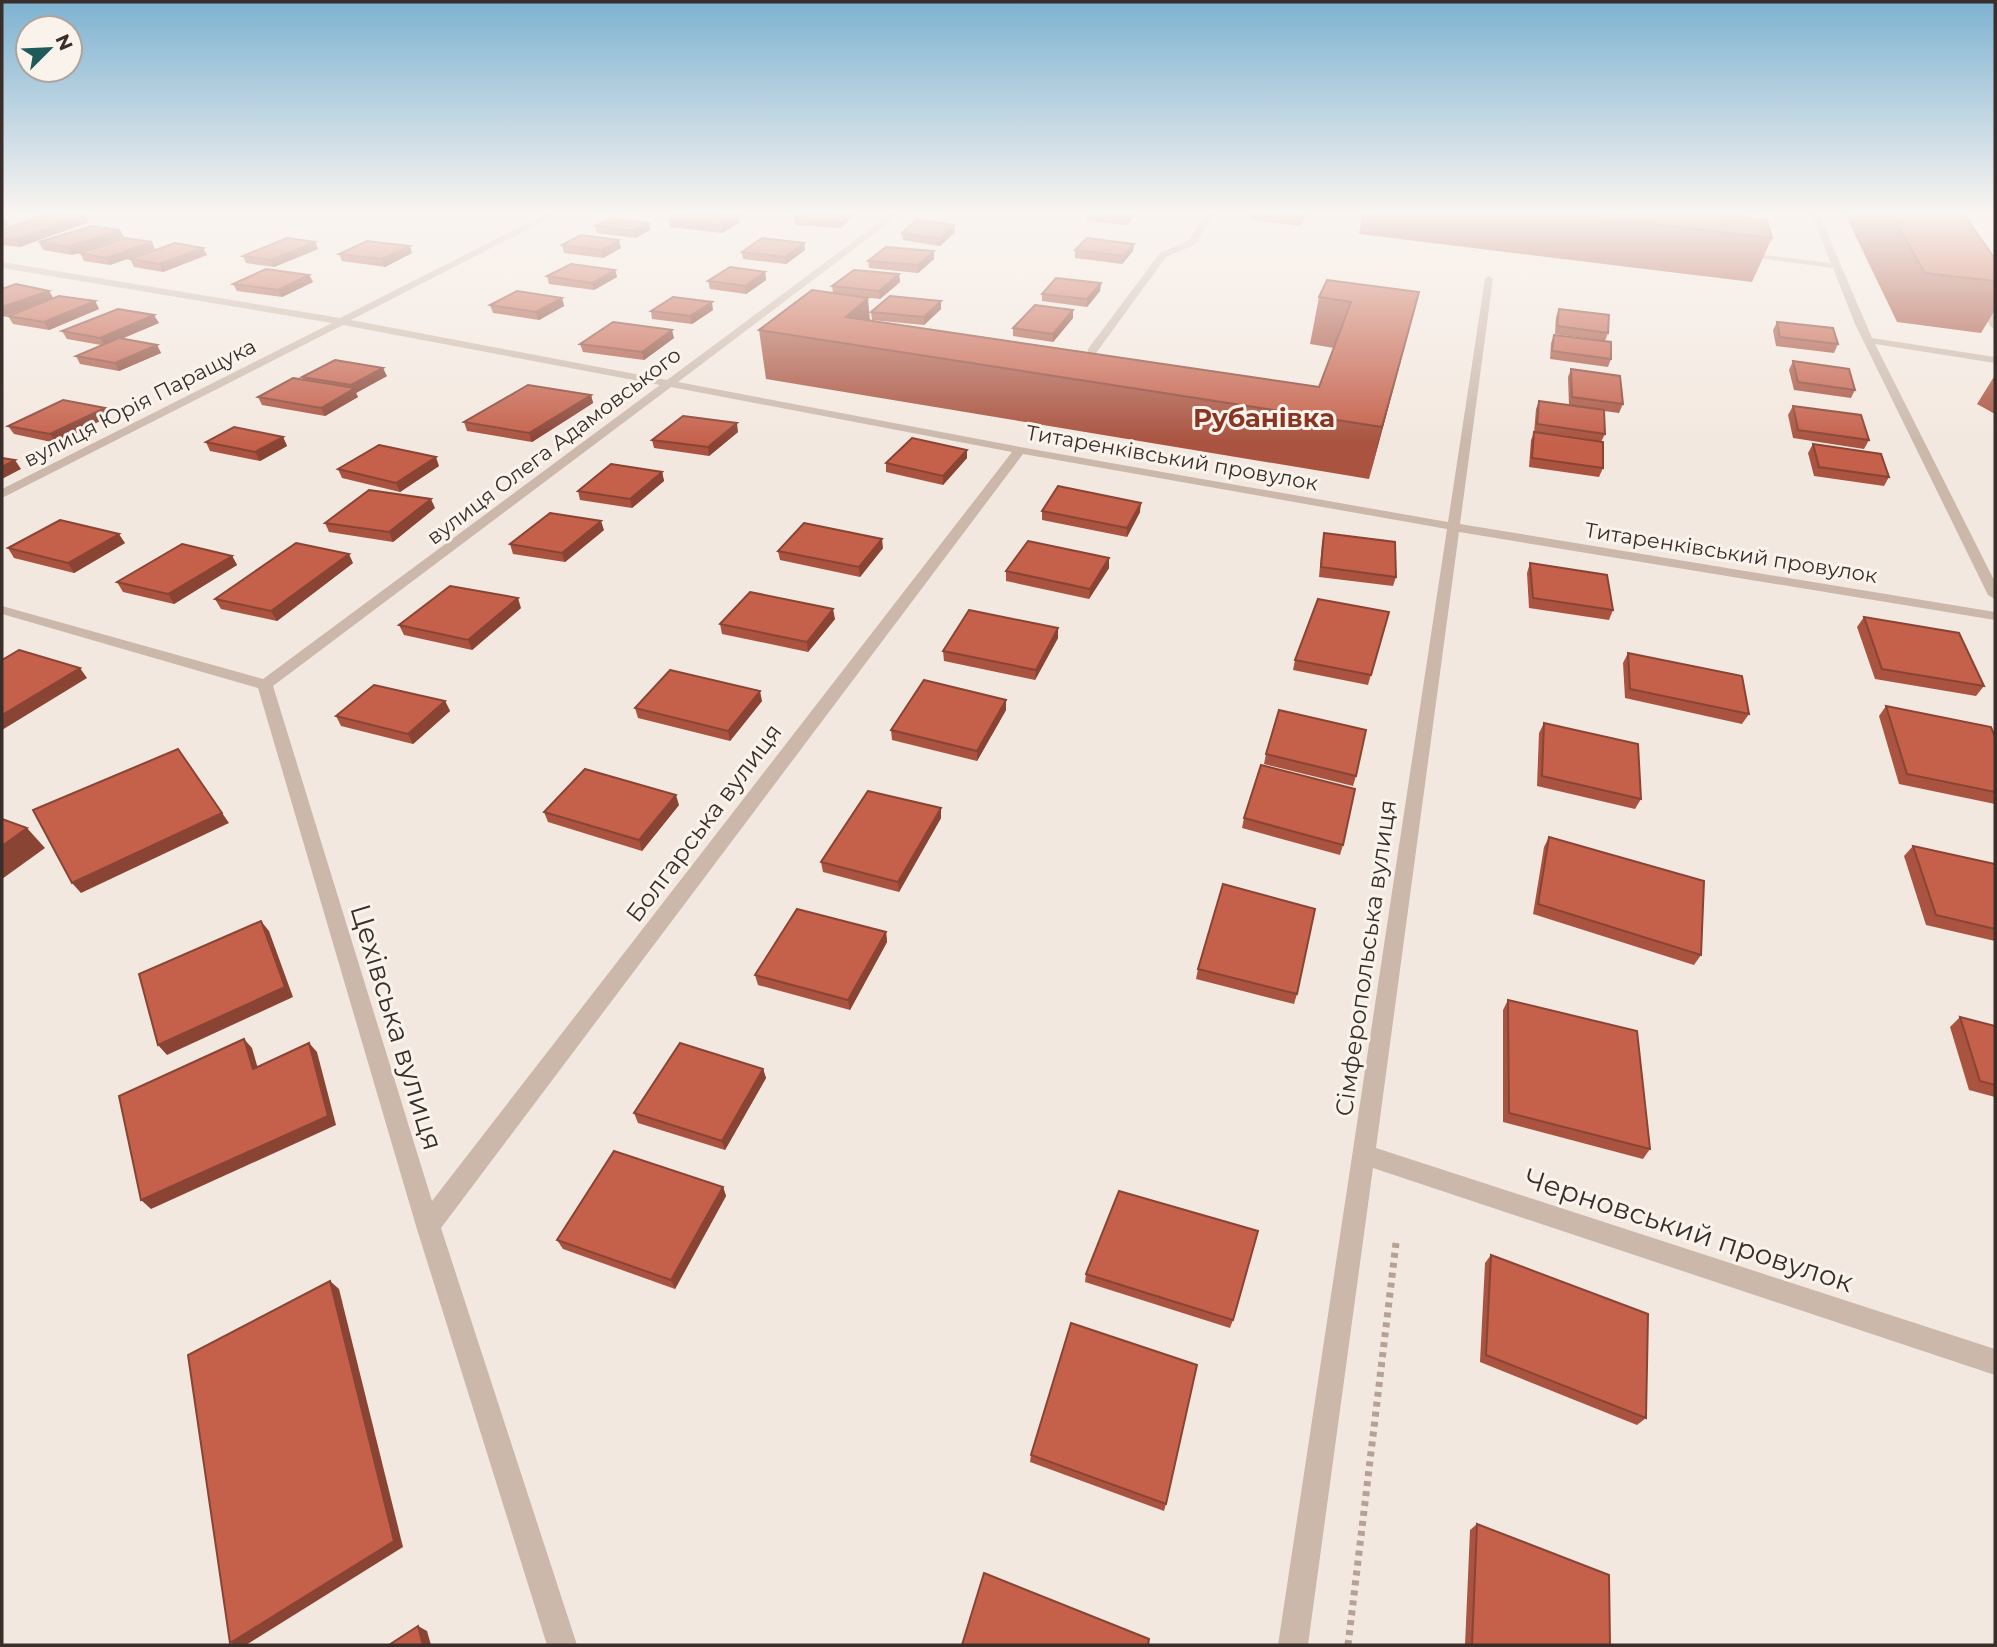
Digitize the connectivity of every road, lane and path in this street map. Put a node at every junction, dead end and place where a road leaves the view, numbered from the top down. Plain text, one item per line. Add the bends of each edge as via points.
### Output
1 (146, 289) edge
2 (409, 289) edge
3 (796, 289) edge
4 (1138, 289) edge
5 (1488, 289) edge
6 (1844, 289) edge
7 (1977, 289) edge
8 (345, 322) junction
9 (1995, 326) edge
10 (1868, 340) junction
11 (1092, 351) edge
12 (1995, 360) edge
13 (668, 385) junction
14 (1020, 450) junction
15 (2, 494) edge
16 (1455, 527) junction
17 (1995, 595) edge
18 (2, 610) edge
19 (1995, 616) edge
20 (265, 685) junction
21 (1364, 1155) junction
22 (428, 1226) junction
23 (1995, 1362) edge
24 (562, 1645) edge
25 (1293, 1645) edge

1 - 8 street, Титаренківський провулок
2 - 8 street, вулиця Юрія Паращука
3 - 13 street, вулиця Олега Адамовського
4 - 11 street
5 - 16 street, Сімферопольська вулиця
6 - 10 street
7 - 9 street
8 - 13 street, Титаренківський провулок
8 - 15 street, вулиця Юрія Паращука
10 - 12 street
10 - 17 street
13 - 14 street, Титаренківський провулок
13 - 20 street, вулиця Олега Адамовського
14 - 16 street, Титаренківський провулок
14 - 22 street, Болгарська вулиця
16 - 19 street, Титаренківський провулок
16 - 21 street, Сімферопольська вулиця
18 - 20 street
20 - 22 street, Цехівська вулиця
21 - 23 street, Черновський провулок
21 - 25 street, Сімферопольська вулиця
22 - 24 street, Цехівська вулиця

